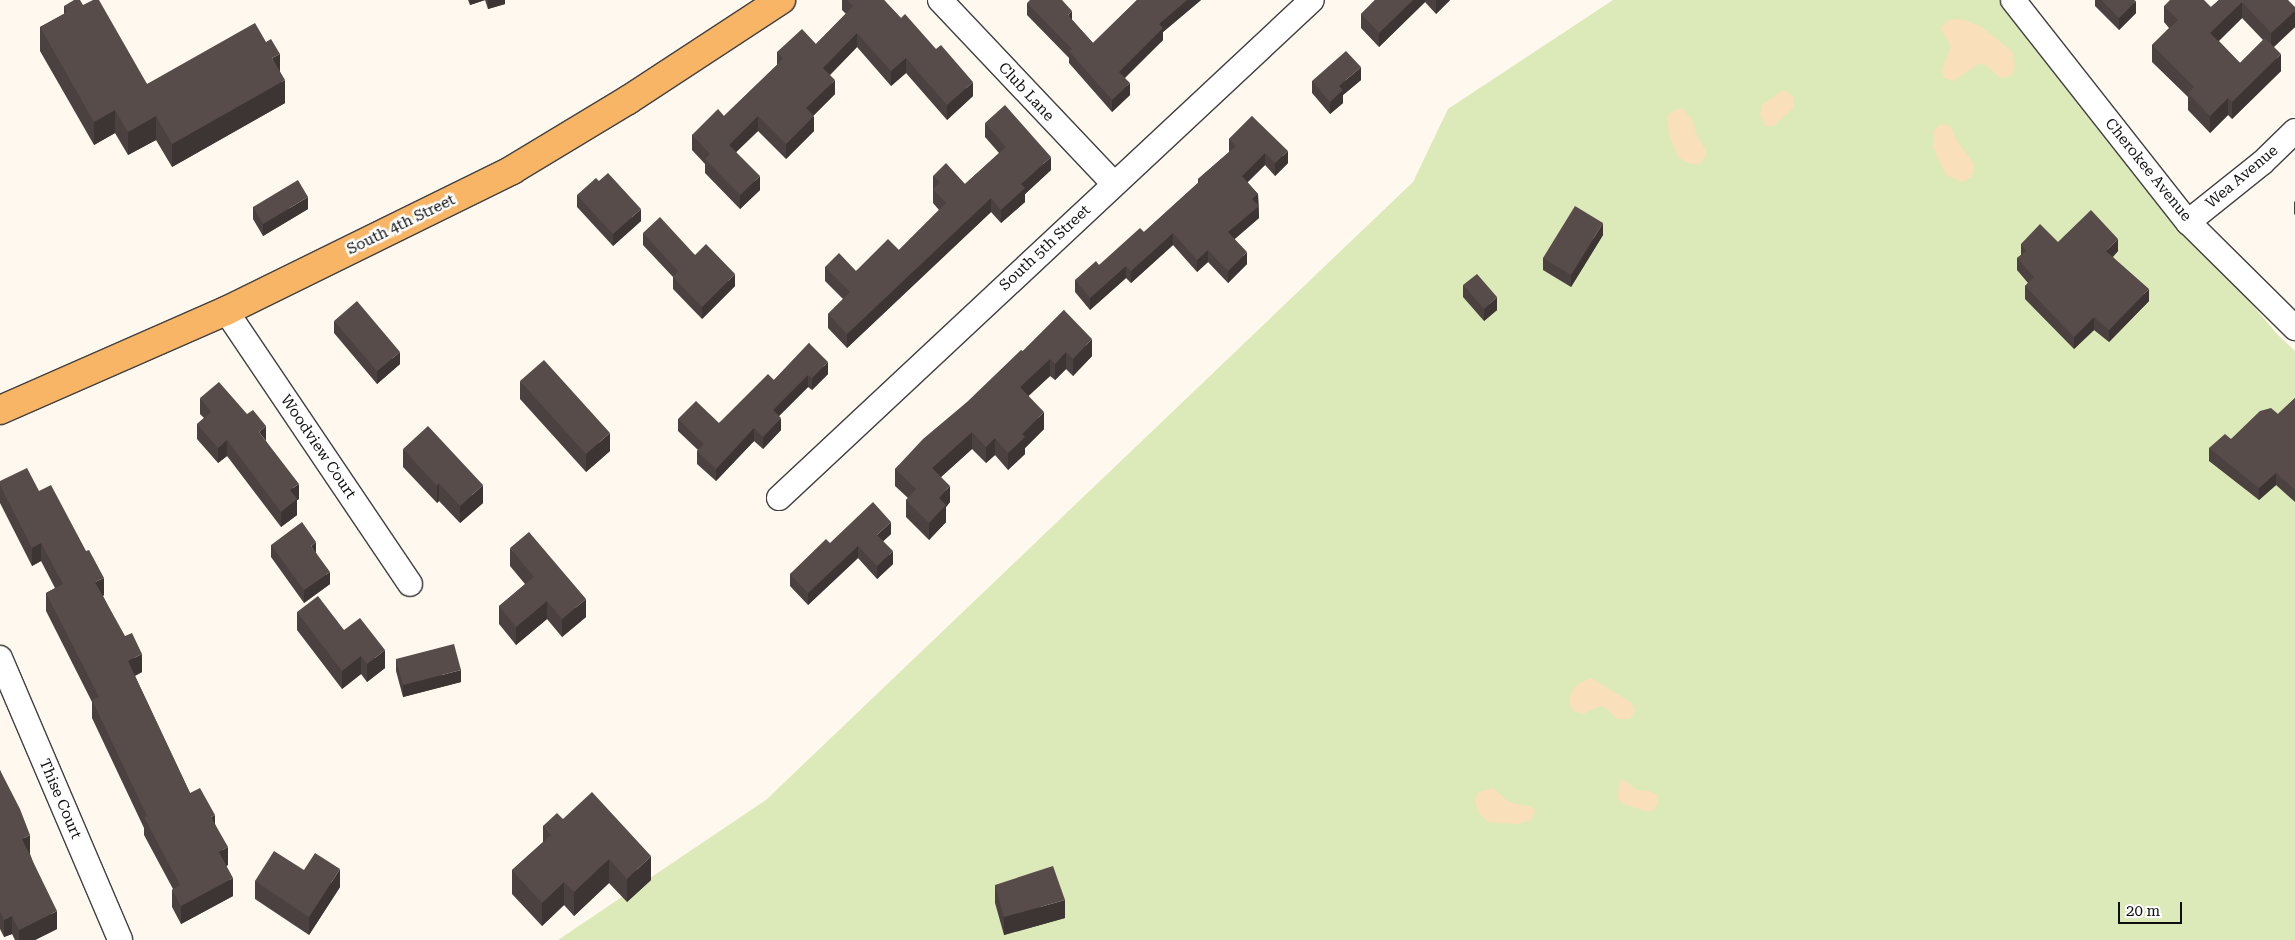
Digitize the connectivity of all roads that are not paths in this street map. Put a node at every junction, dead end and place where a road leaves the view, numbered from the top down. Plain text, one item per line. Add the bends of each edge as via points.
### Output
1 (781, 0) edge
2 (940, 0) edge
3 (1312, 0) edge
4 (2012, 0) edge
5 (2295, 131) edge
6 (1113, 183) junction
7 (2188, 222) junction
8 (226, 311) junction
9 (2295, 328) edge
10 (0, 410) edge
11 (780, 498) dead end
12 (410, 584) dead end
13 (0, 658) edge
14 (120, 940) edge

1 - 8 main road, South 4th Street via 628,100 512,170
2 - 6 street, Club Lane
3 - 6 street, South 5th Street
4 - 7 street, Cherokee Avenue
5 - 7 street, Wea Avenue via 2262,163
6 - 11 street, South 5th Street
7 - 9 street, Cherokee Avenue
8 - 10 main road, South 4th Street
8 - 12 street, Woodview Court
13 - 14 street, Thise Court

